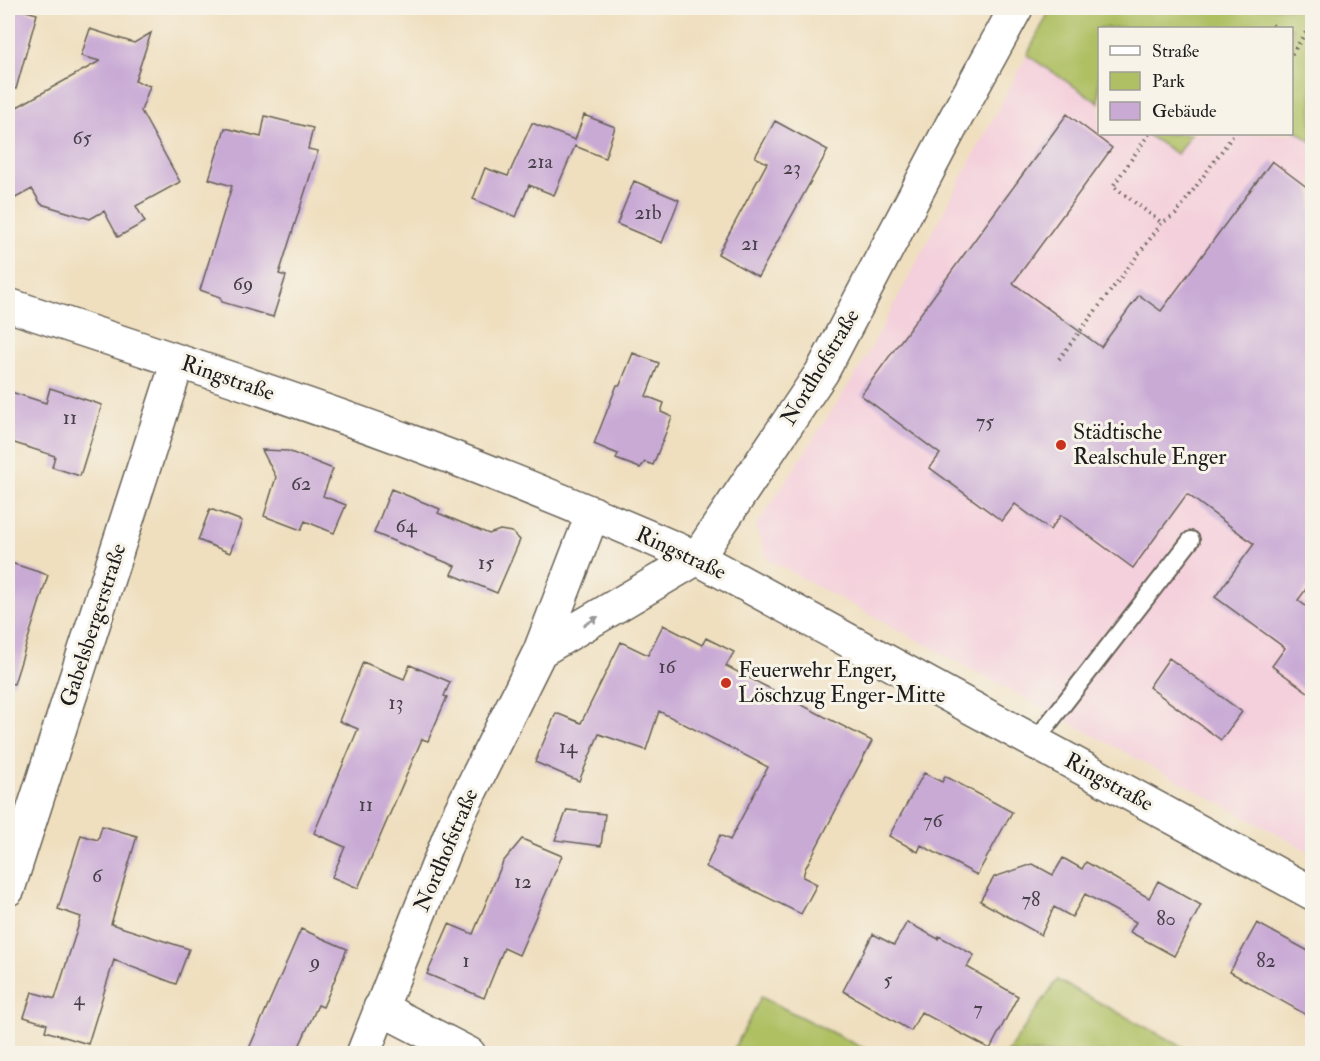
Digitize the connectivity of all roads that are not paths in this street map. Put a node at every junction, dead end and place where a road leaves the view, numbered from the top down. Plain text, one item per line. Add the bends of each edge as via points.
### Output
1 (1016, 8) edge
2 (8, 305) edge
3 (178, 361) junction
4 (593, 513) junction
5 (1191, 540) dead end
6 (697, 558) junction
7 (540, 651) junction
8 (1035, 741) junction
9 (8, 889) edge
10 (1312, 893) edge
11 (380, 1008) junction
12 (363, 1053) edge
13 (469, 1053) edge

1 - 6 street, Nordhofstraße via 822,372
2 - 3 street, Ringstraße
3 - 4 street, Ringstraße via 390,434
3 - 9 street, Gabelsbergerstraße
4 - 6 street, Ringstraße
4 - 7 street, Nordhofstraße
5 - 8 lane
7 -> 6 street, Nordhofstraße
6 - 8 street, Ringstraße
7 - 11 street, Nordhofstraße via 456,818
8 - 10 street, Ringstraße
11 - 12 street, Nordhofstraße
11 - 13 street

